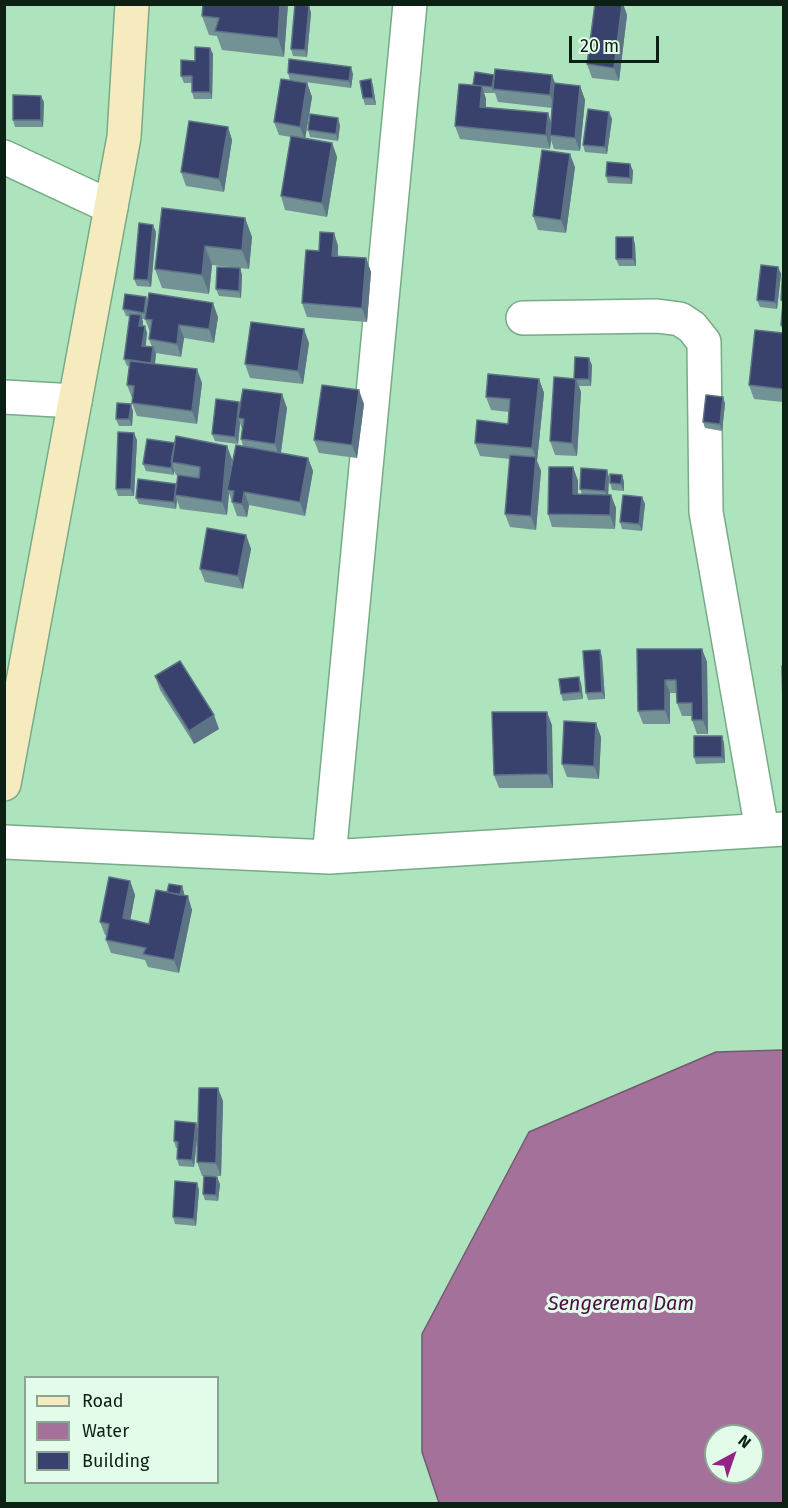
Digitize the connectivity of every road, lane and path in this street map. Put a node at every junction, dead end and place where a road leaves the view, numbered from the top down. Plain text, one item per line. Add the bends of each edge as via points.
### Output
1 (132, 4) edge
2 (410, 4) edge
3 (4, 157) edge
4 (111, 207) junction
5 (523, 318) dead end
6 (4, 397) edge
7 (75, 401) junction
8 (4, 784) edge
9 (773, 830) edge
10 (4, 842) edge
11 (329, 857) junction

1 - 4 street via 124,137
2 - 11 street
3 - 4 street
4 - 7 street
5 - 9 street via 680,319 704,342 706,512
6 - 7 street
7 - 8 street
9 - 11 street
10 - 11 street

